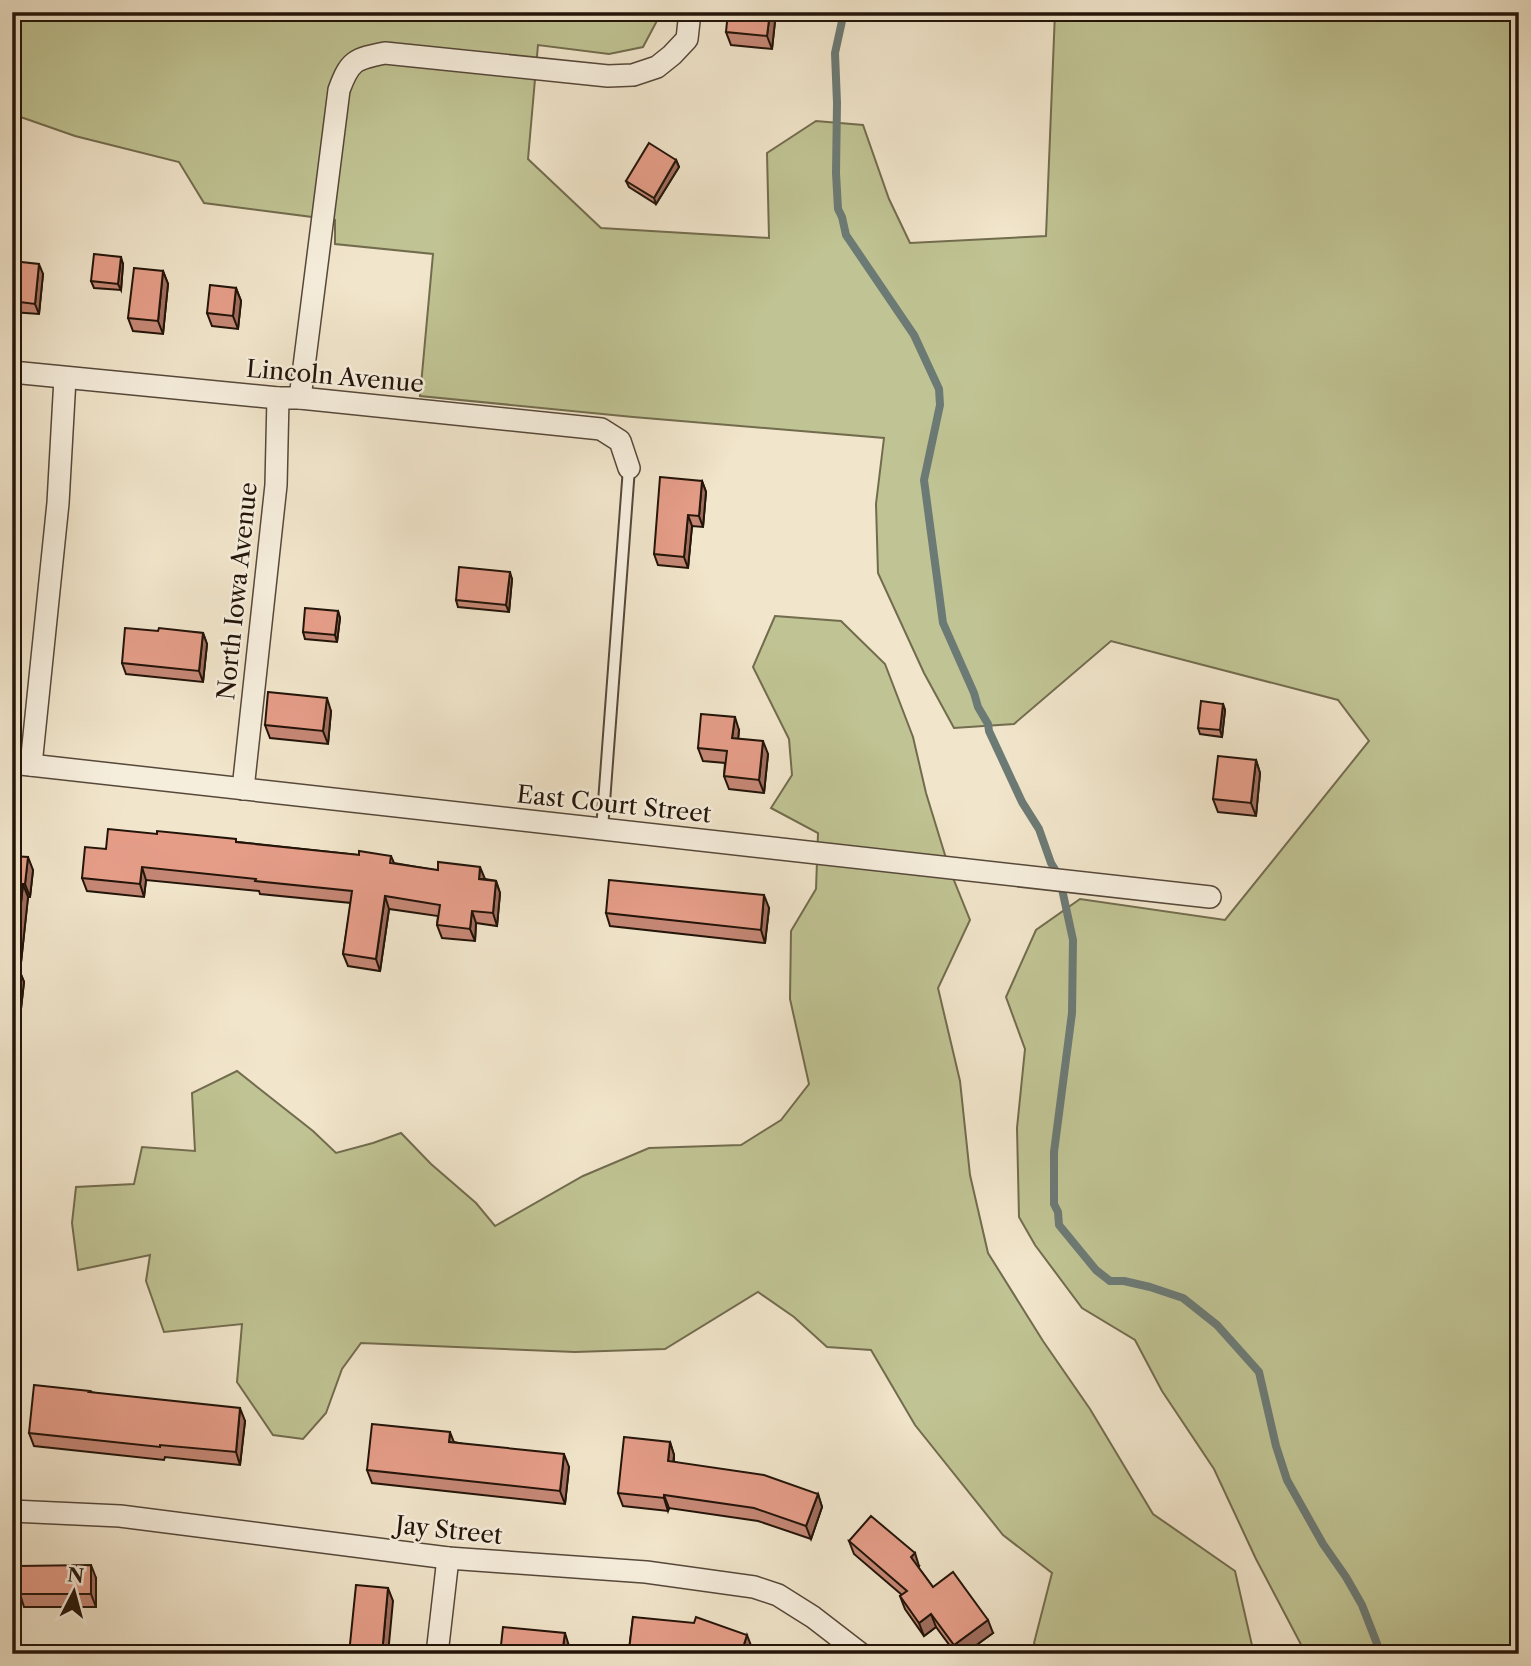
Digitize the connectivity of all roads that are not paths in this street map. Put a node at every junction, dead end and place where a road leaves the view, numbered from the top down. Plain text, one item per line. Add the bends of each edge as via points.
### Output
1 (690, 12) edge
2 (12, 373) edge
3 (65, 378) junction
4 (278, 398) junction
5 (300, 398) junction
6 (629, 468) joint
7 (22, 764) edge
8 (243, 789) junction
9 (602, 829) junction
10 (1210, 897) dead end
11 (12, 1511) edge
12 (448, 1558) junction
13 (437, 1654) edge
14 (860, 1654) edge

1 - 5 street via 687,39 657,67 633,75 385,54 362,57 346,70 339,90
2 - 3 street, Lincoln Avenue
3 - 4 street, Lincoln Avenue
3 - 7 street via 58,503
4 - 5 street, Lincoln Avenue
4 - 8 street, North Iowa Avenue via 276,485
5 - 6 street, Lincoln Avenue via 601,429 620,441
6 - 9 lane
7 - 8 street, East Court Street
8 - 9 street, East Court Street
9 - 10 street, East Court Street
11 - 12 street, Jay Street via 120,1516
12 - 13 street
12 - 14 street, Jay Street via 646,1572 754,1587 802,1609

